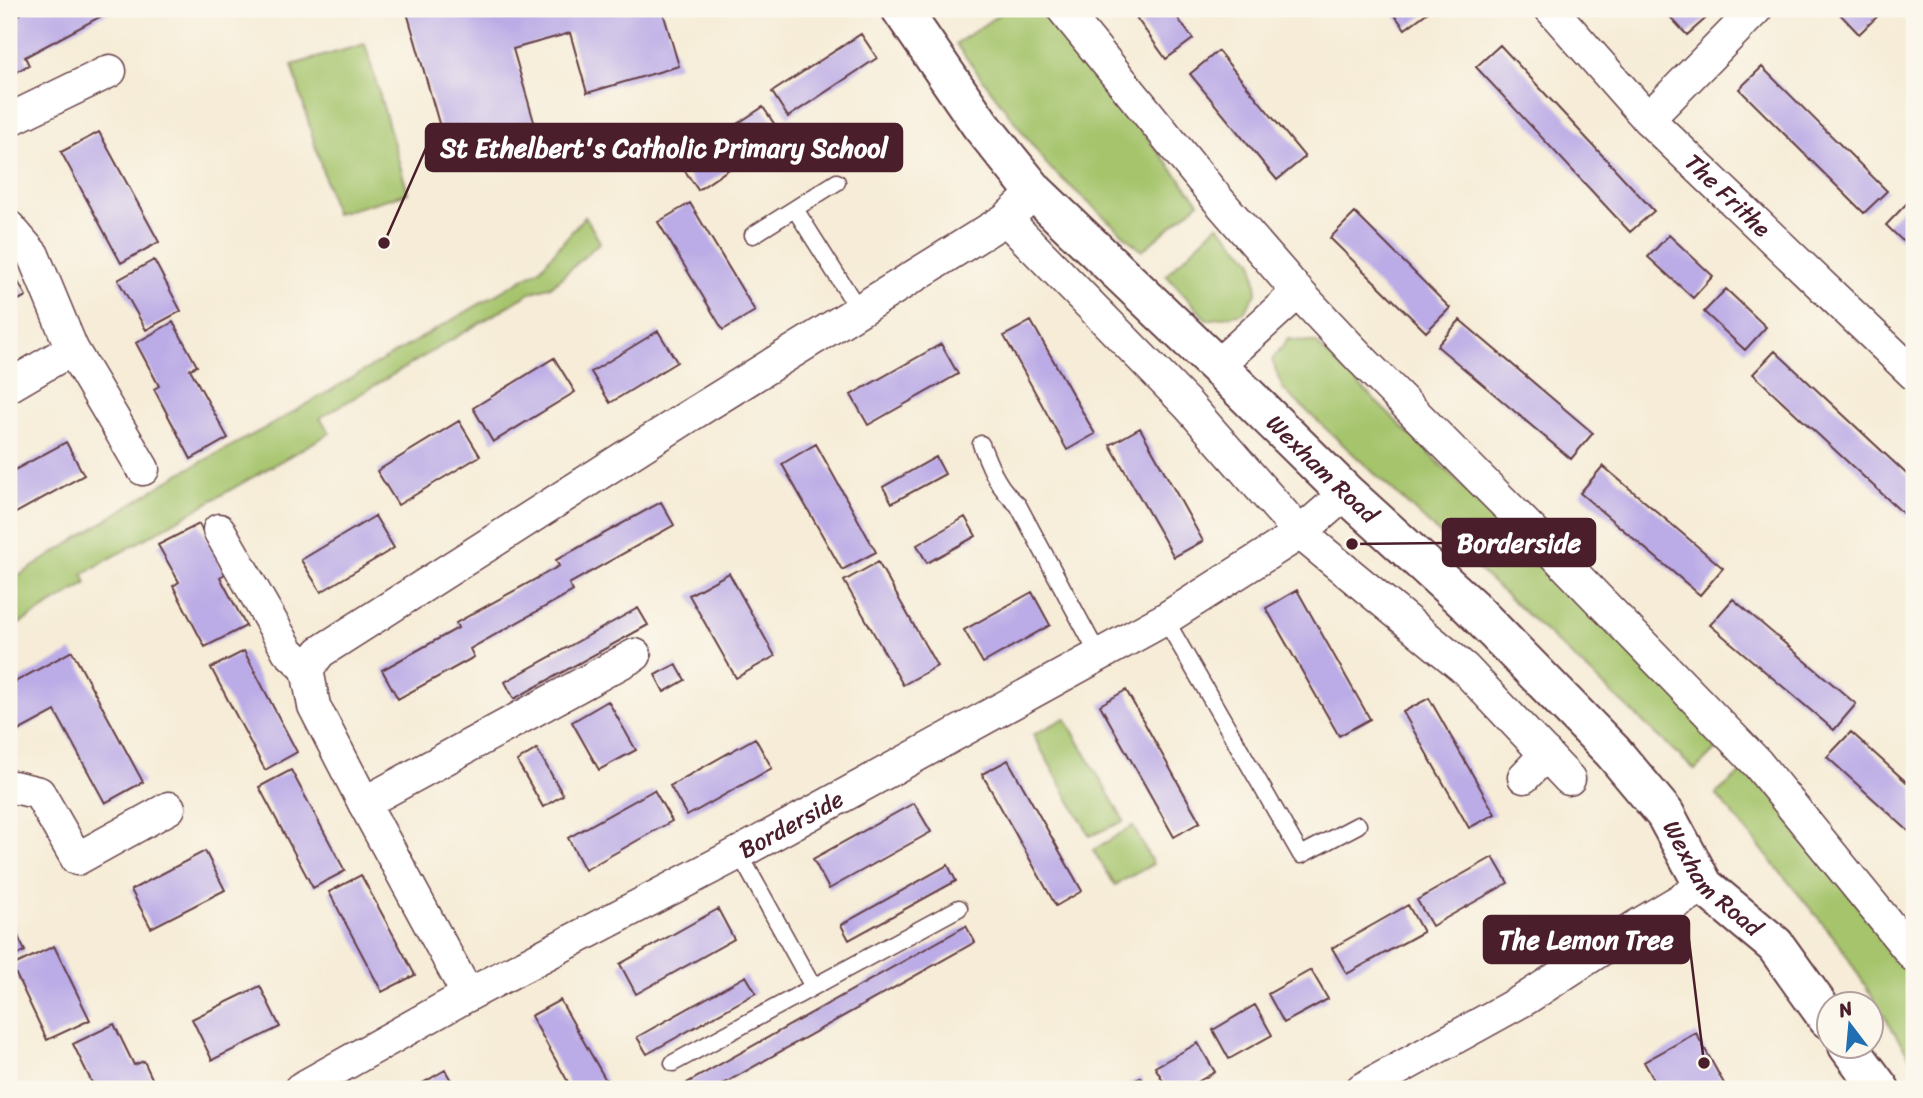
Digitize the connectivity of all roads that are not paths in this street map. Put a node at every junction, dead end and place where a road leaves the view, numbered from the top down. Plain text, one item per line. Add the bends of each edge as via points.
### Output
1 (901, 9) edge
2 (1063, 9) edge
3 (1551, 9) edge
4 (1756, 9) edge
5 (110, 71) dead end
6 (1648, 119) junction
7 (9, 120) edge
8 (837, 182) dead end
9 (1035, 192) junction
10 (795, 208) junction
11 (1006, 219) junction
12 (9, 227) edge
13 (753, 235) dead end
14 (1298, 292) junction
15 (860, 312) junction
16 (72, 349) junction
17 (1217, 366) junction
18 (1914, 374) edge
19 (9, 386) edge
20 (981, 444) dead end
21 (143, 469) dead end
22 (1346, 493) junction
23 (219, 530) dead end
24 (1300, 533) junction
25 (1165, 619) junction
26 (635, 654) dead end
27 (1098, 654) junction
28 (307, 669) junction
29 (1546, 754) junction
30 (1524, 777) dead end
31 (1569, 779) dead end
32 (9, 789) edge
33 (364, 803) junction
34 (169, 808) dead end
35 (1358, 825) dead end
36 (739, 853) junction
37 (1704, 886) junction
38 (958, 908) dead end
39 (1914, 956) edge
40 (813, 987) junction
41 (468, 995) junction
42 (1814, 998) edge
43 (1859, 1060) edge
44 (673, 1063) dead end
45 (300, 1089) edge
46 (1362, 1089) edge
47 (1880, 1089) edge

1 - 9 street, Wexham Road via 980,124
2 - 14 street
3 - 6 street, The Frithe
4 - 6 street
5 - 7 street
6 - 18 street, The Frithe
8 - 10 lane
9 - 11 street
9 - 17 street, Wexham Road
10 - 13 lane
10 - 15 lane
11 - 15 street
11 - 24 street via 1188,405
12 - 16 street via 33,255
14 - 17 street
14 - 39 street via 1757,762
15 - 28 street via 320,652
16 - 19 street
16 - 21 street
17 - 22 street, Wexham Road
20 - 27 lane via 994,477 1003,493 1018,505
22 - 24 street, Borderside
22 - 37 street, Wexham Road via 1471,607 1613,752 1665,814
23 - 28 street via 288,651
24 - 25 street, Borderside
24 - 29 street via 1464,668
25 - 27 street, Borderside
25 - 35 lane via 1301,855
26 - 33 street
27 - 36 street, Borderside
28 - 33 street via 314,706
29 - 30 street
29 - 31 street
32 - 34 street via 40,793 78,859
33 - 41 street
36 - 40 lane
36 - 41 street, Borderside
37 - 42 street, Wexham Road via 1775,945
37 - 46 street via 1525,999
38 - 40 lane
40 - 44 lane
41 - 45 street, Borderside
43 - 47 street

